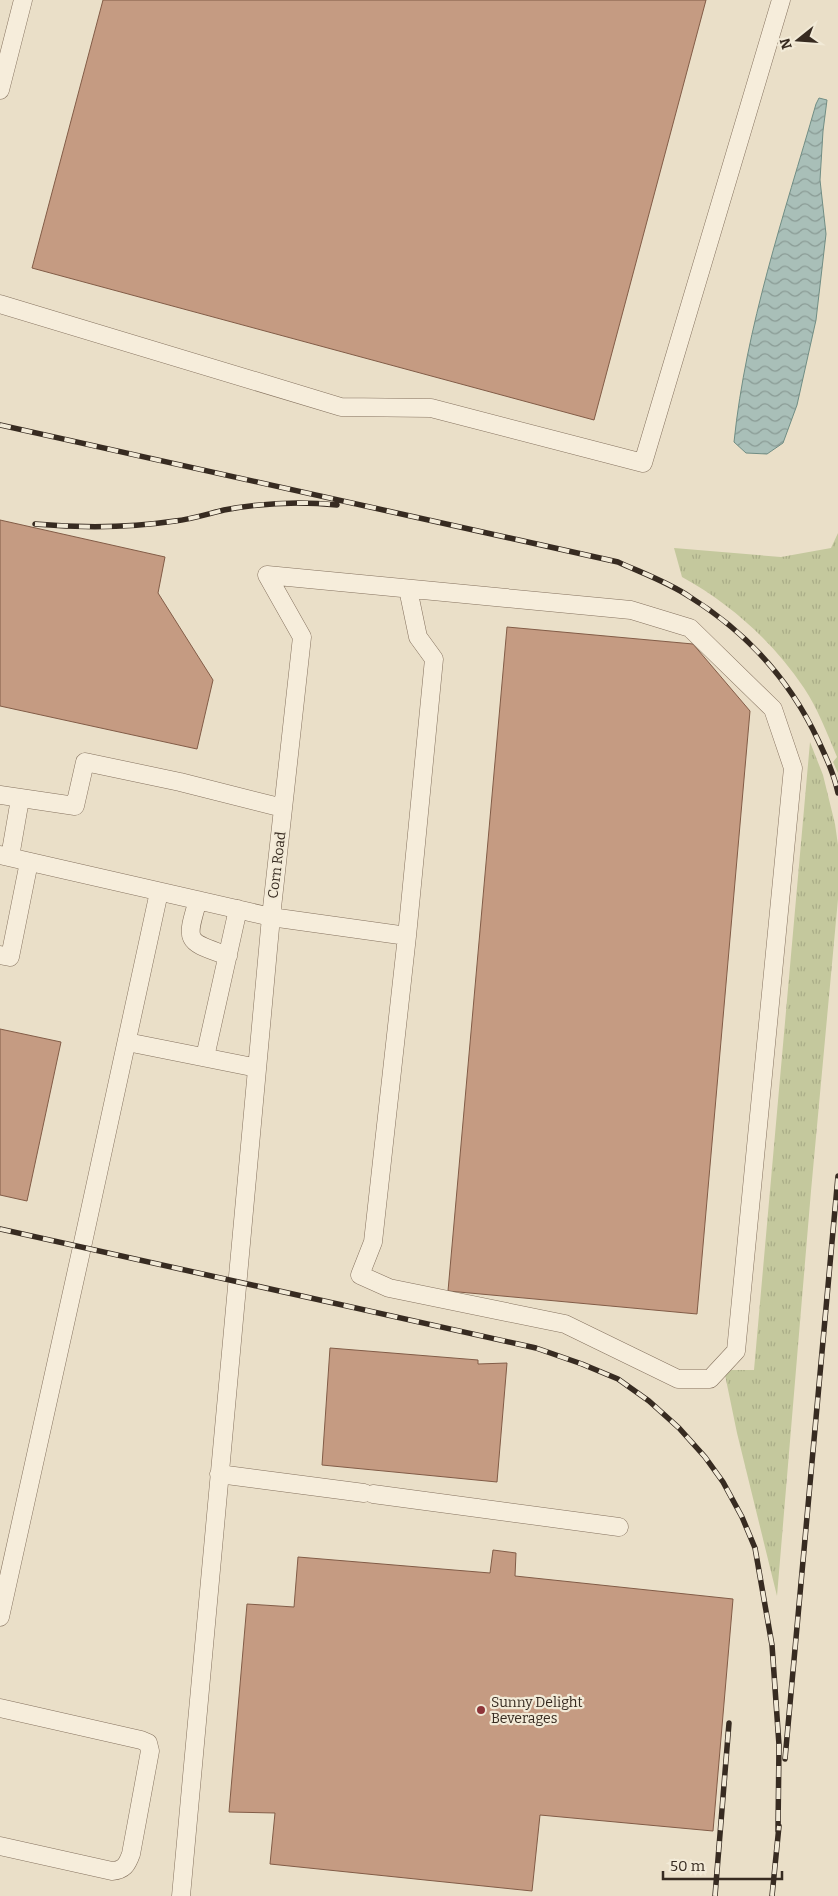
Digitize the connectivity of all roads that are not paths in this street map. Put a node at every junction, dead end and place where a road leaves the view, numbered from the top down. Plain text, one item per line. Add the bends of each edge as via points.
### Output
1 (23, 0) edge
2 (776, 1) edge
3 (0, 90) edge
4 (0, 304) edge
5 (408, 589) junction
6 (0, 795) edge
7 (20, 799) junction
8 (283, 808) junction
9 (5, 856) edge
10 (30, 862) junction
11 (159, 892) junction
12 (198, 900) junction
13 (238, 909) junction
14 (271, 916) junction
15 (407, 936) junction
16 (0, 955) edge
17 (228, 956) junction
18 (126, 1042) junction
19 (205, 1057) junction
20 (257, 1068) junction
21 (219, 1474) junction
22 (619, 1527) dead end
23 (0, 1617) edge
24 (0, 1708) edge
25 (0, 1846) edge
26 (181, 1896) edge

1 - 3 street
2 - 4 street via 643,463 431,408 341,407
5 - 8 street, Corn Road via 268,575 302,637
5 - 15 street via 418,637 434,659
5 - 15 street via 631,610 690,628 773,709 793,768 736,1351 710,1379 678,1379 565,1324 390,1288 360,1275 373,1242
6 - 7 street
7 - 8 street via 75,806 85,762
7 - 9 street
8 - 14 street, Corn Road
9 - 10 street, Corn Road
10 - 11 street, Corn Road
10 - 16 street via 10,957
11 - 12 street, Corn Road
11 - 18 street
12 - 13 street, Corn Road
12 - 17 street via 190,936 199,946
13 - 14 street, Corn Road
13 - 17 street
14 - 15 street
14 - 20 street
17 - 19 street
18 - 19 street
18 - 23 street
19 - 20 street
20 - 21 street
21 - 22 street
21 - 26 street
24 - 25 street via 141,1740 148,1743 150,1751 131,1854 127,1865 120,1870 112,1871

